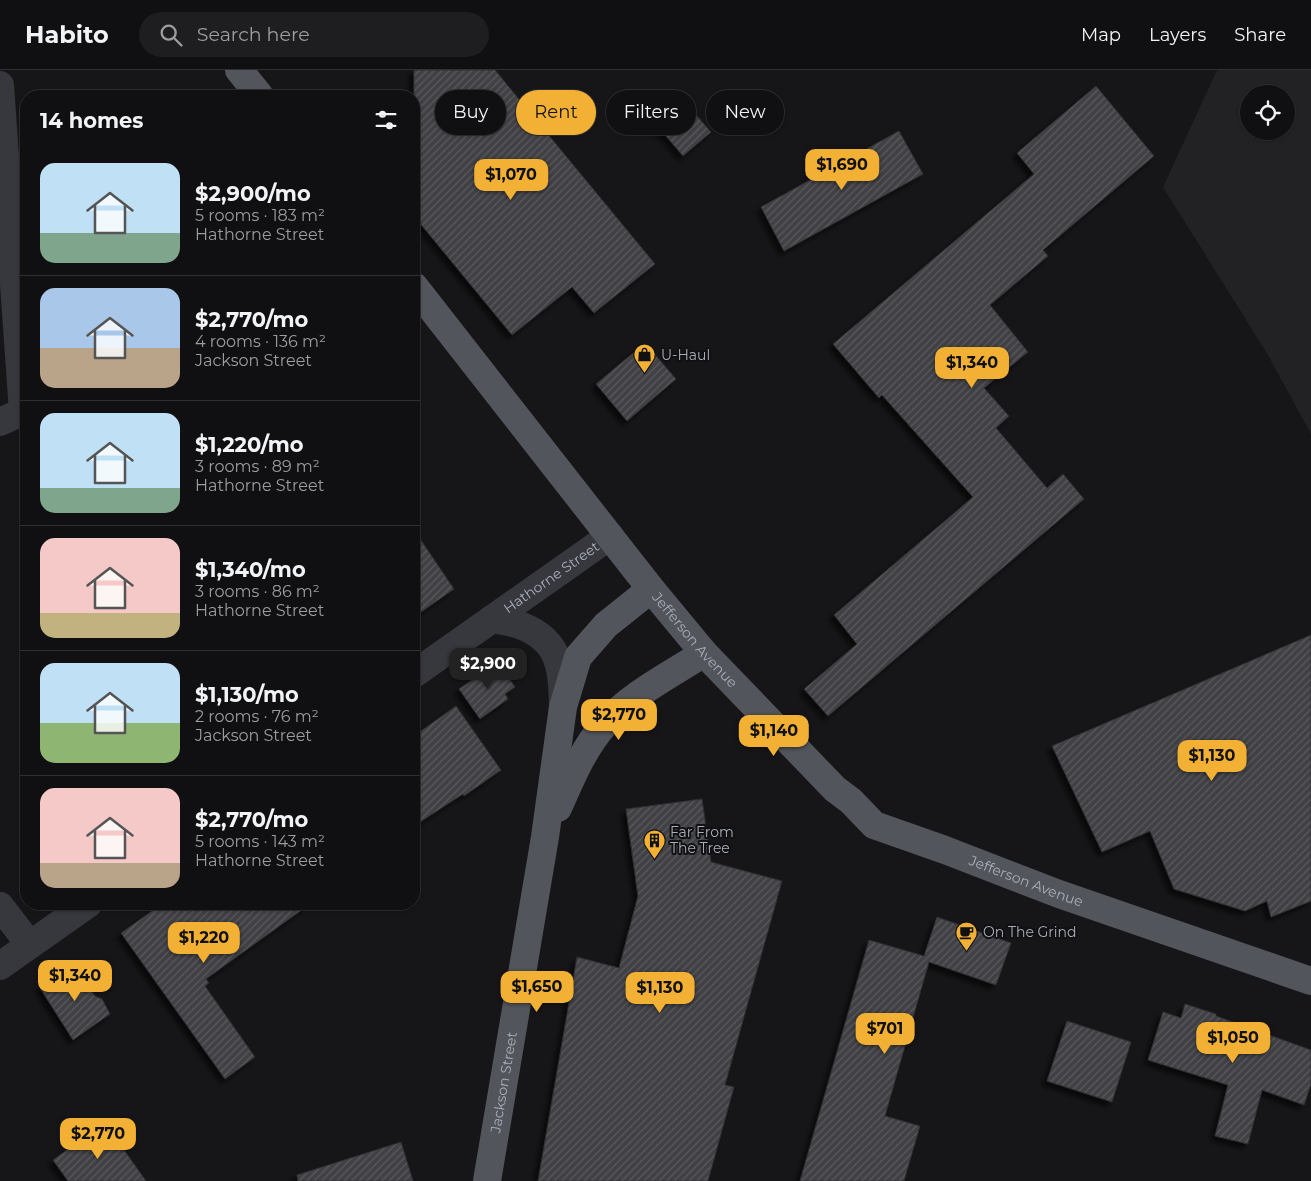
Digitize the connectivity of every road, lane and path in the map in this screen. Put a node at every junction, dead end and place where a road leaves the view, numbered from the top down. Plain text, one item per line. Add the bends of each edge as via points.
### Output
1 (239, 70) edge
2 (255, 90) edge
3 (1, 101) edge
4 (420, 294) edge
5 (17, 415) edge
6 (610, 536) junction
7 (651, 589) junction
8 (492, 619) junction
9 (704, 653) junction
10 (420, 670) edge
11 (563, 707) junction
12 (545, 837) junction
13 (0, 906) edge
14 (80, 910) edge
15 (30, 945) junction
16 (0, 966) edge
17 (1311, 981) edge
18 (487, 1181) edge

1 - 2 main road
3 - 5 street
4 - 6 main road, Jefferson Avenue
6 - 7 main road, Jefferson Avenue
6 - 8 street, Hathorne Street
7 - 9 main road, Jefferson Avenue
7 - 11 main road, Jackson Street via 606,625 578,657
8 - 10 street, Hathorne Street
8 - 11 street, Hathorne Street via 522,625 542,637 556,654 562,673
9 - 12 main road, Jackson Street via 639,694 604,725 578,764
9 - 17 main road, Jefferson Avenue via 874,825 1059,894
11 - 12 main road, Jackson Street
12 - 18 main road, Jackson Street
13 - 15 street
14 - 15 street
15 - 16 street

